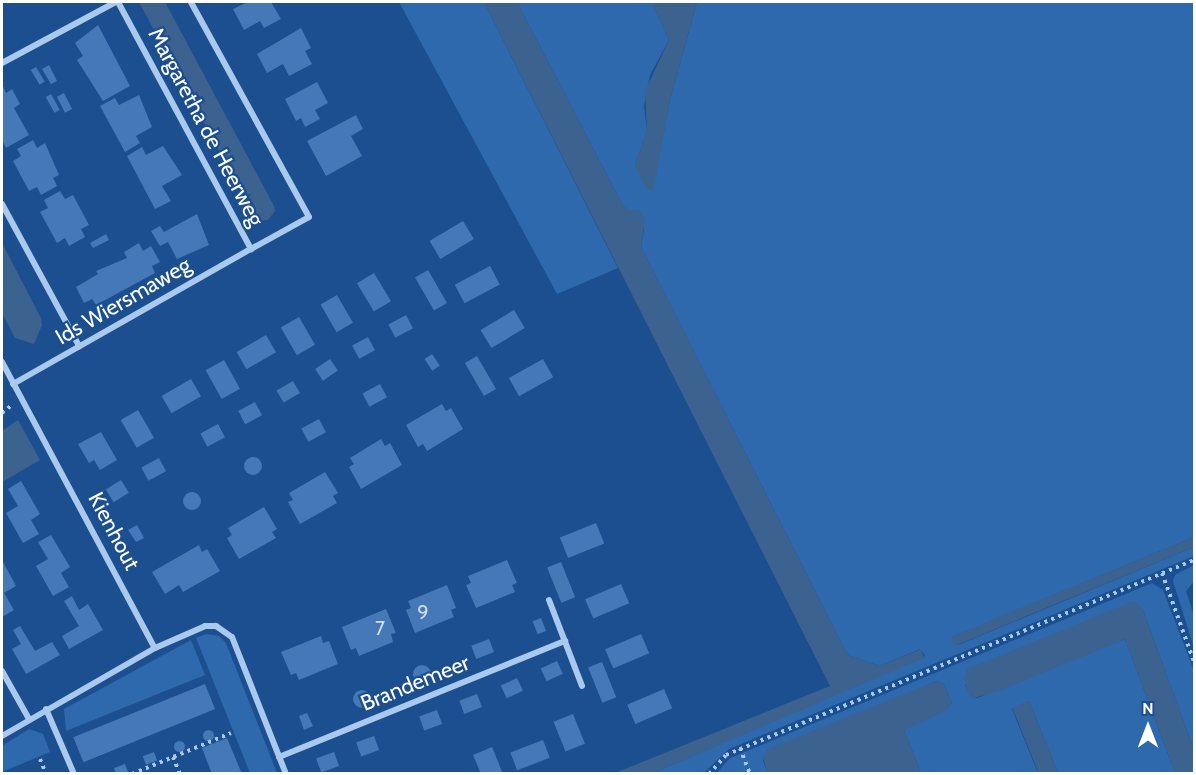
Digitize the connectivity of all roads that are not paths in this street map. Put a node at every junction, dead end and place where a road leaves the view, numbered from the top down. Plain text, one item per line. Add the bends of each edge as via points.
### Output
1 (117, 2) edge
2 (191, 2) edge
3 (2, 63) edge
4 (2, 204) edge
5 (251, 249) junction
6 (79, 346) junction
7 (2, 362) edge
8 (13, 384) junction
9 (549, 600) dead end
10 (565, 641) junction
11 (155, 648) junction
12 (2, 671) edge
13 (582, 686) dead end
14 (46, 709) junction
15 (29, 719) junction
16 (2, 736) edge
17 (279, 758) junction
18 (74, 774) edge
19 (286, 774) edge

1 - 3 street
1 - 5 street, Margaretha de Heerweg
2 - 5 street, Margaretha de Heerweg via 309,217
4 - 6 street
5 - 6 street, Ids Wiersmaweg
6 - 8 street, Ids Wiersmaweg
7 - 8 street, Kienhout
8 - 11 street, Kienhout
9 - 10 street
10 - 13 street
10 - 17 street, Brandemeer
11 - 14 street
11 - 17 street via 205,626 226,630
12 - 15 street
14 - 15 street
14 - 18 street
15 - 16 street
17 - 19 street

